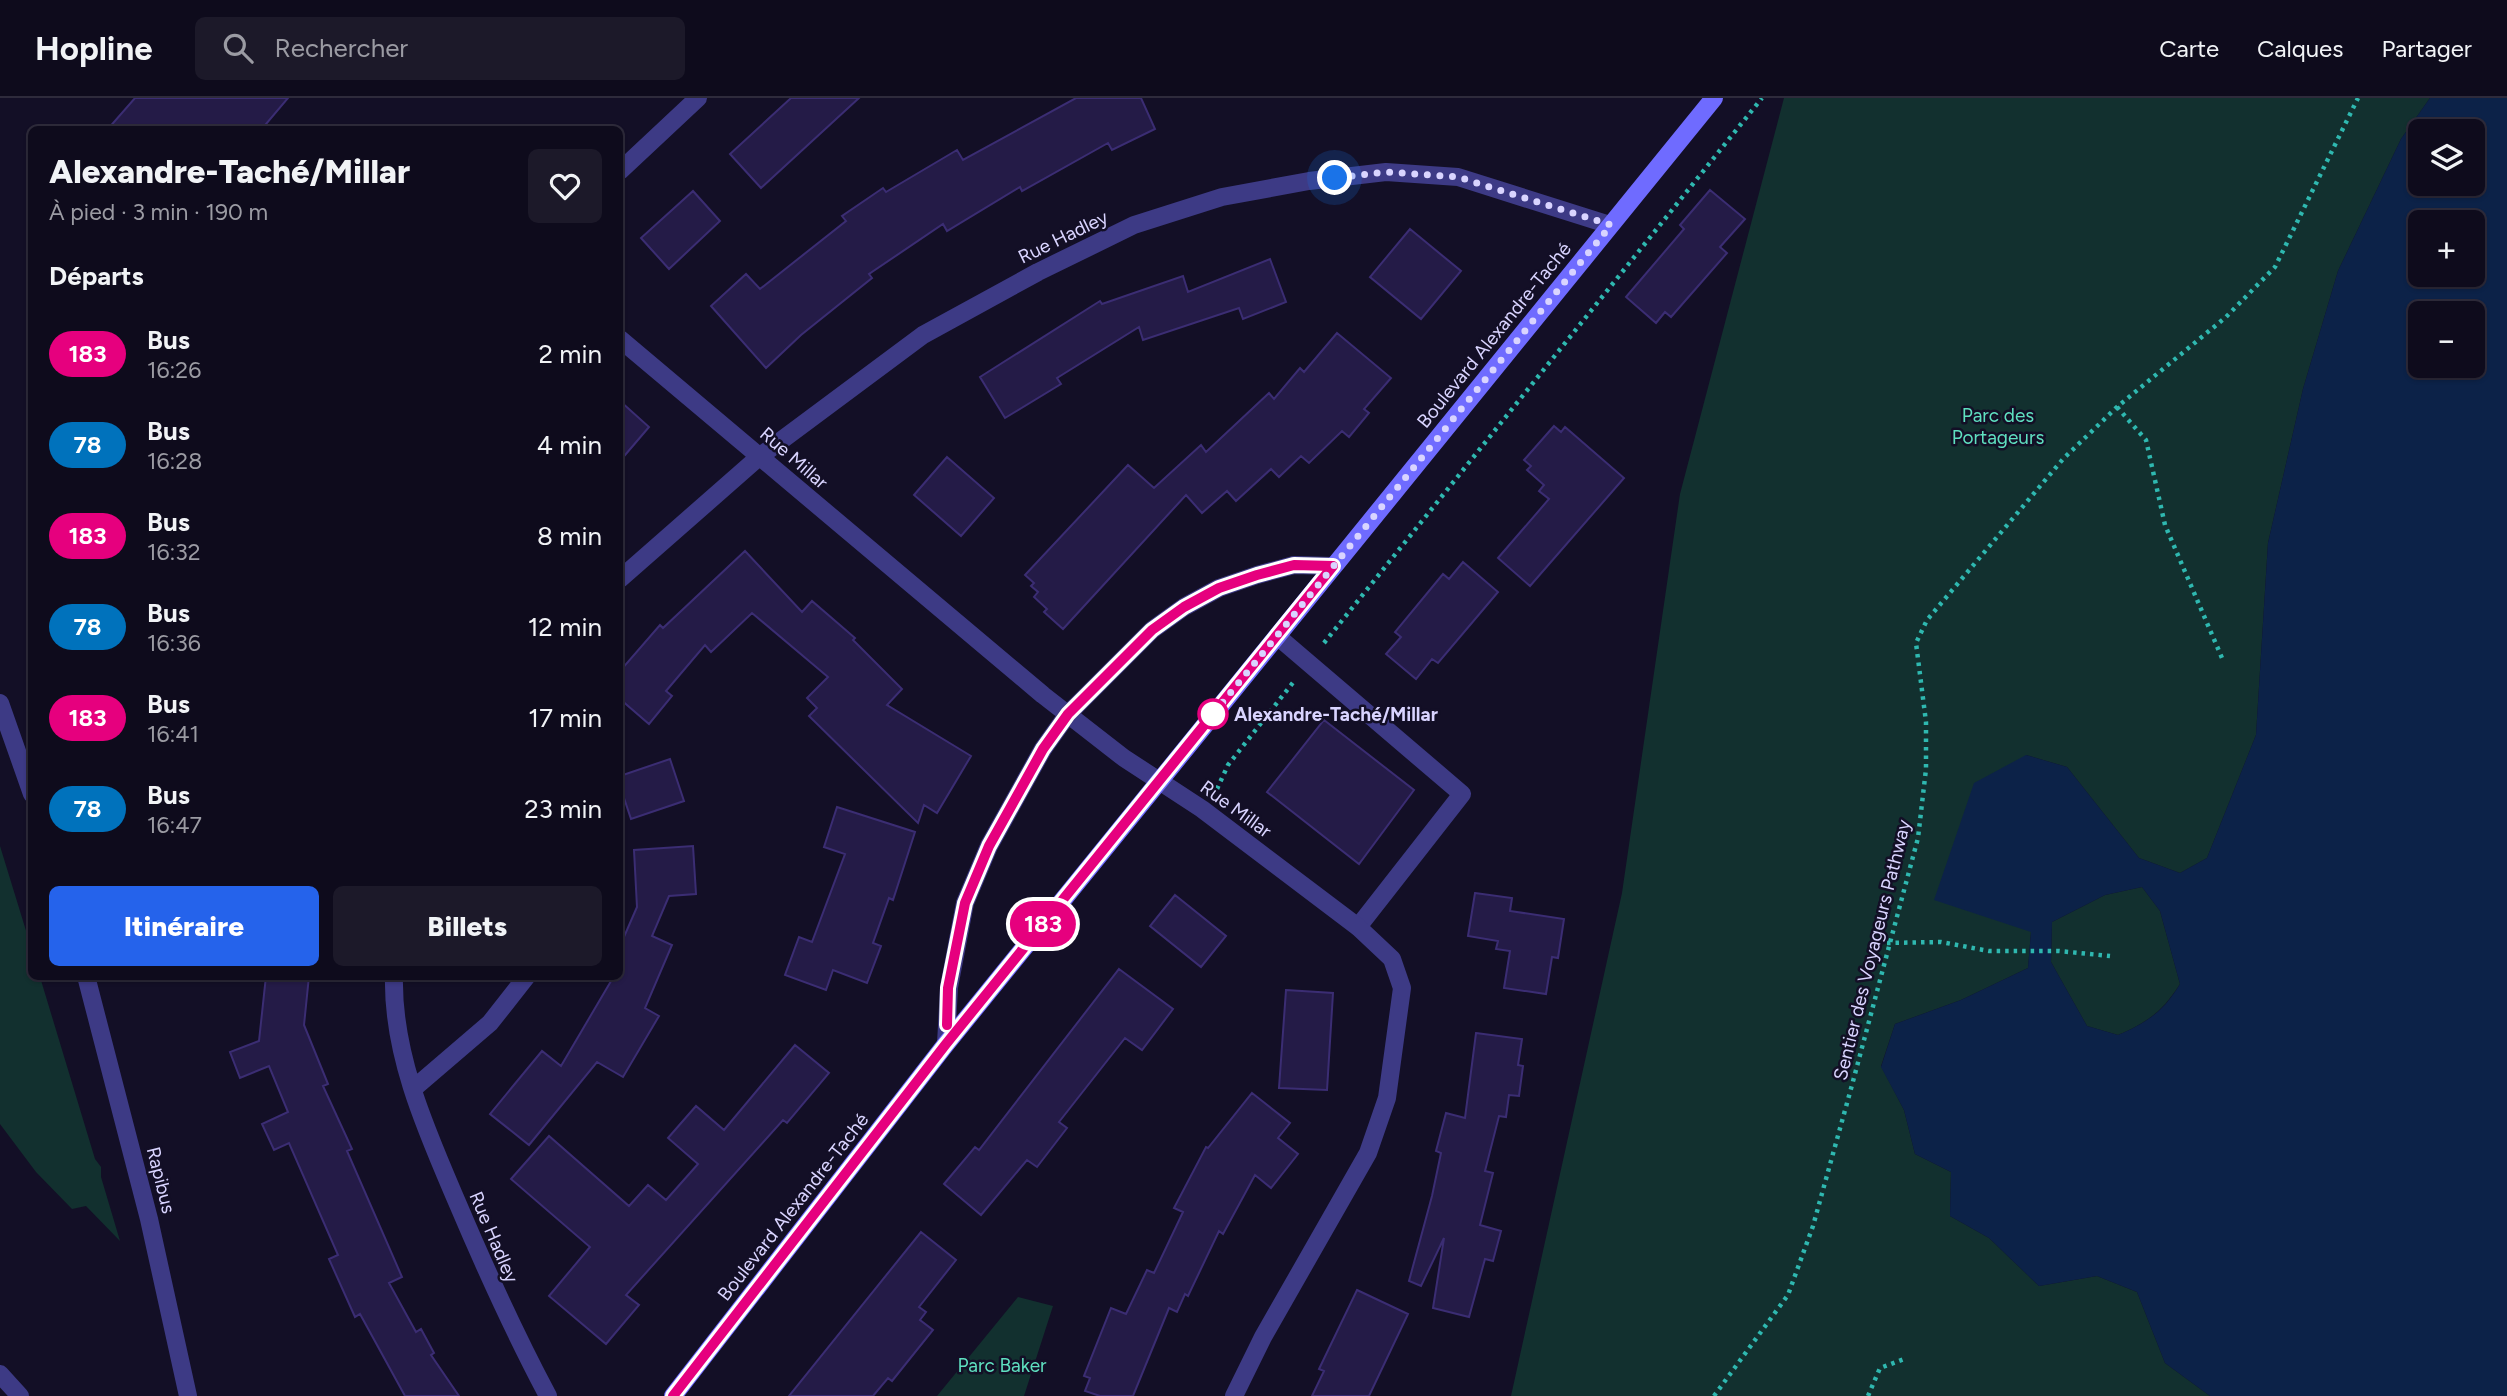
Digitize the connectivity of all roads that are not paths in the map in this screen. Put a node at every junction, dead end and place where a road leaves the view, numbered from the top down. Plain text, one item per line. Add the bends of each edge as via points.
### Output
1 (698, 98) edge
2 (1714, 98) edge
3 (623, 168) edge
4 (1611, 225) junction
5 (623, 342) edge
6 (759, 457) junction
7 (1333, 566) junction
8 (623, 576) edge
9 (1277, 636) junction
10 (0, 703) edge
11 (1068, 714) junction
12 (1160, 781) junction
13 (28, 783) edge
14 (1358, 927) junction
15 (87, 980) edge
16 (394, 980) edge
17 (524, 980) edge
18 (946, 1044) junction
19 (413, 1089) junction
20 (0, 1374) edge
21 (20, 1396) edge
22 (188, 1396) edge
23 (548, 1396) edge
24 (673, 1396) edge
25 (1234, 1396) edge

1 - 3 street
2 - 4 main road, Boulevard Alexandre-Taché
4 - 6 street, Rue Hadley via 1458,177 1386,172 1222,197 1133,225 923,335
4 - 7 main road, Boulevard Alexandre-Taché
5 - 6 street, Rue Millar
6 - 8 street, Rue Hadley
6 - 11 street, Rue Millar
7 - 9 main road, Boulevard Alexandre-Taché
7 - 11 street via 1294,565 1257,575 1184,607 1152,630
9 - 12 main road, Boulevard Alexandre-Taché
9 - 14 street via 1462,794
10 - 13 street
11 - 12 street, Rue Millar
11 - 18 street via 989,846 965,903 948,988
12 - 14 street, Rue Millar
12 - 18 main road, Boulevard Alexandre-Taché
14 - 25 street, Rue Millar via 1392,959 1402,988 1387,1098 1368,1153
15 - 22 street, Rapibus via 146,1207
16 - 19 street, Rue Hadley via 393,998
17 - 19 street via 489,1023
18 - 24 main road, Boulevard Alexandre-Taché
19 - 23 street, Rue Hadley via 505,1315
20 - 21 street

